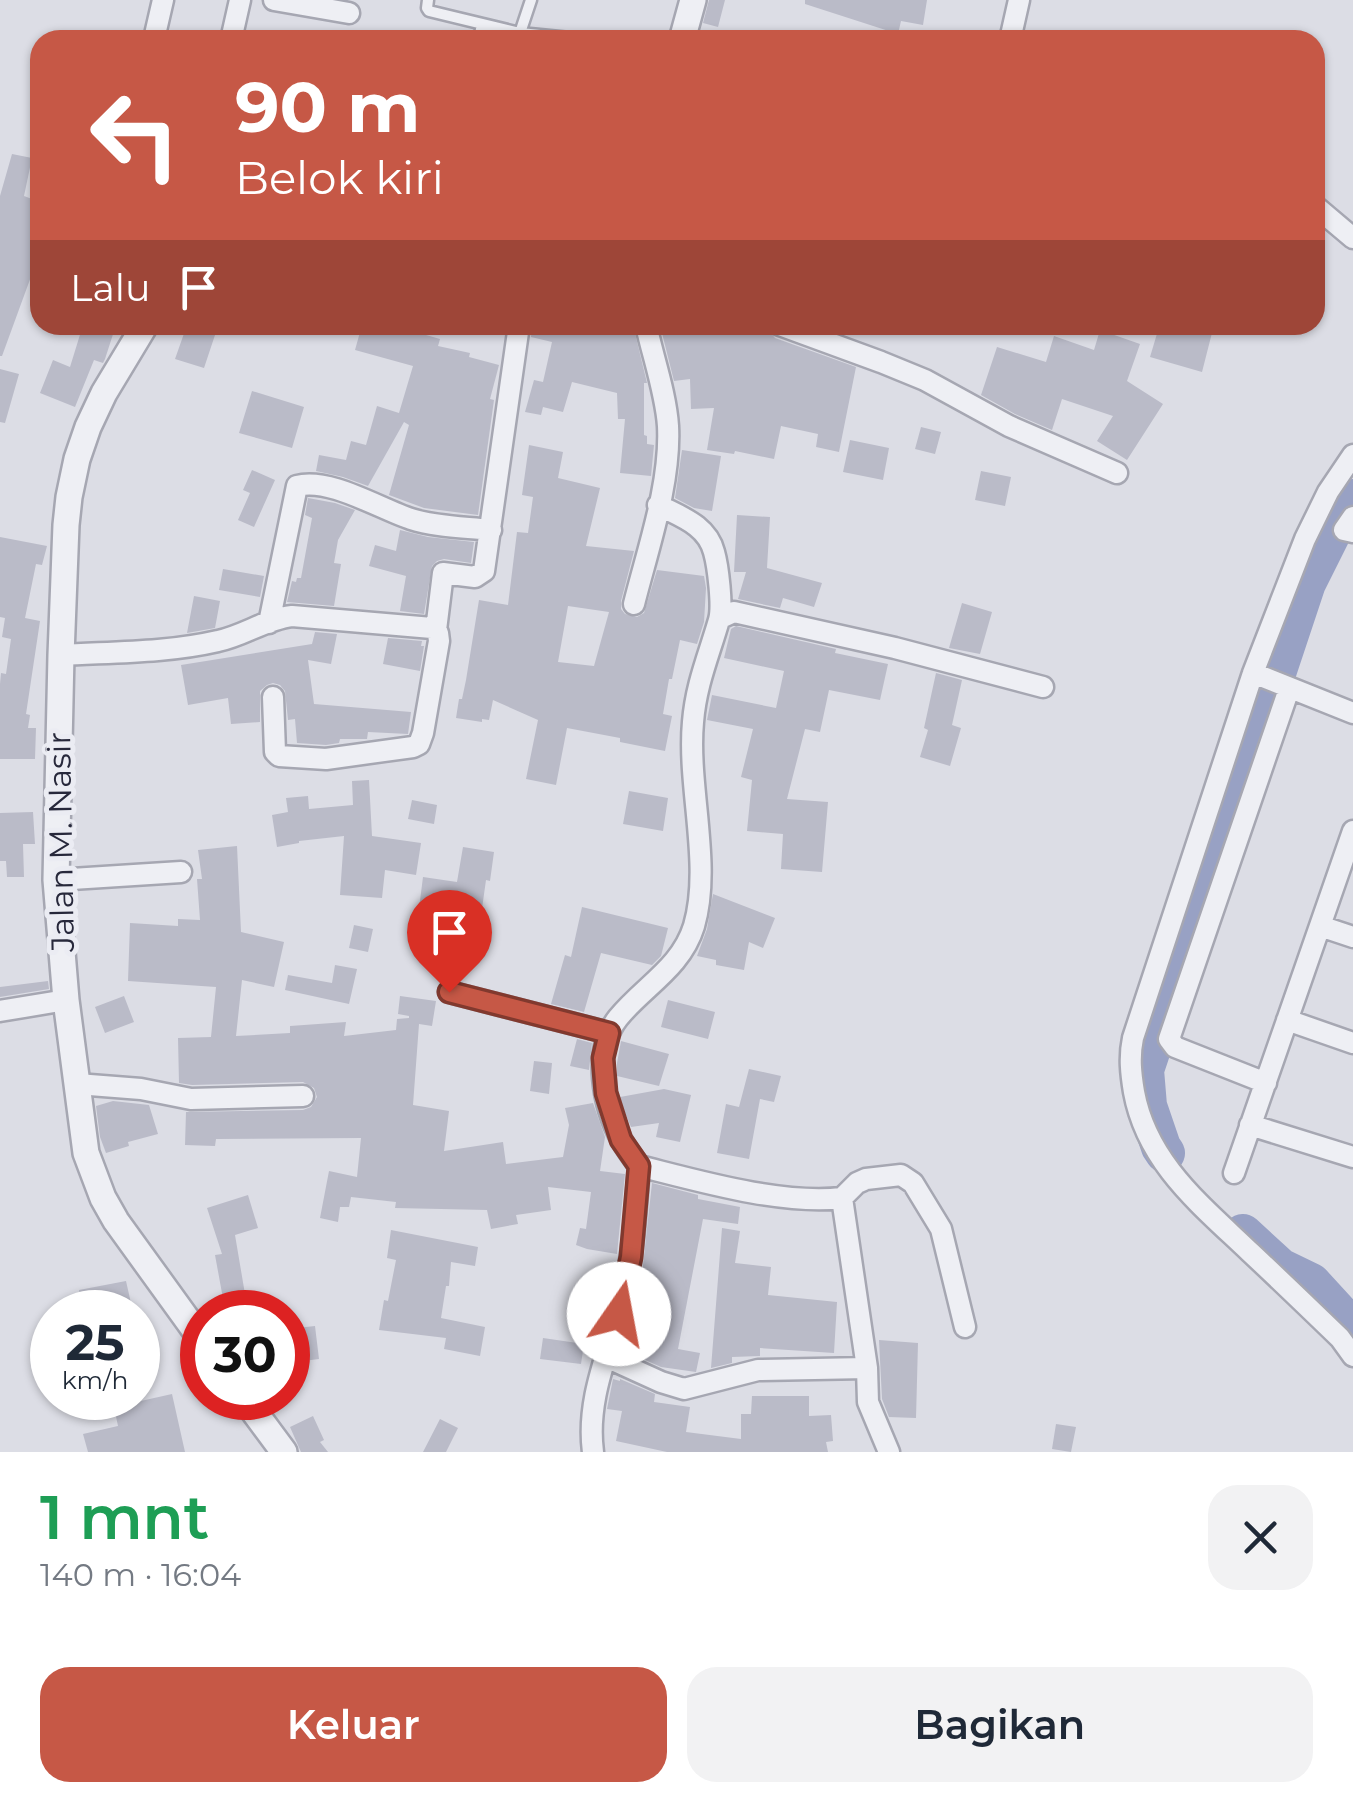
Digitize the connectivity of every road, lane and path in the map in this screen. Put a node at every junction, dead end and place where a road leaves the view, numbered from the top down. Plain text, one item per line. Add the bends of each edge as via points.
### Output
1 (162, 0) edge
2 (240, 0) edge
3 (274, 0) edge
4 (428, 0) edge
5 (531, 0) edge
6 (693, 0) edge
7 (1019, 0) edge
8 (349, 13) dead end
9 (482, 24) junction
10 (157, 30) edge
11 (233, 30) edge
12 (481, 30) edge
13 (505, 30) edge
14 (521, 30) edge
15 (685, 30) edge
16 (1012, 30) edge
17 (1325, 214) edge
18 (1353, 238) edge
19 (139, 335) edge
20 (518, 335) edge
21 (648, 335) edge
22 (807, 335) edge
23 (1353, 455) edge
24 (1117, 473) dead end
25 (658, 506) junction
26 (1353, 517) edge
27 (490, 530) junction
28 (1353, 532) edge
29 (634, 604) dead end
30 (721, 618) junction
31 (269, 623) junction
32 (436, 630) junction
33 (61, 654) junction
34 (1271, 681) junction
35 (1043, 687) dead end
36 (273, 697) dead end
37 (1353, 713) edge
38 (1353, 831) edge
39 (181, 872) dead end
40 (56, 880) junction
41 (1320, 926) junction
42 (1353, 937) edge
43 (449, 992) dead end
44 (66, 1000) junction
45 (0, 1011) edge
46 (1287, 1020) junction
47 (609, 1033) junction
48 (1353, 1044) edge
49 (1266, 1083) junction
50 (77, 1084) junction
51 (303, 1096) dead end
52 (1250, 1125) junction
53 (1353, 1157) edge
54 (639, 1166) junction
55 (1234, 1172) dead end
56 (842, 1198) junction
57 (180, 1310) edge
58 (964, 1327) dead end
59 (1353, 1356) edge
60 (606, 1357) junction
61 (867, 1368) junction
62 (260, 1420) edge
63 (284, 1452) edge
64 (593, 1452) edge
65 (889, 1452) edge

1 - 10 street
2 - 11 street
3 - 8 street
4 - 9 lane via 429,11
5 - 14 lane
6 - 15 street
7 - 16 street
9 - 12 lane
9 - 13 lane
17 - 18 street
19 - 33 street, Jalan M. Nasir via 88,426 73,476
20 - 27 street
21 - 25 street via 668,422
22 - 24 street via 910,374
23 - 34 street via 1305,539
25 - 29 street
25 - 30 street via 699,526 708,538
26 - 28 street via 1344,530
27 - 31 street via 415,521 328,487 297,486
27 - 32 street via 484,571 474,577 443,572
30 - 35 street via 734,612
30 - 47 street via 703,664 692,725 701,871 695,924 681,955
31 - 32 street via 292,616
31 - 33 street via 169,650
32 - 36 street via 423,733 413,747 326,760 278,756
33 - 40 street, Jalan M. Nasir
34 - 37 street
34 - 49 street via 1169,1039 1175,1048
34 - 59 street via 1133,1038 1131,1076 1142,1123 1166,1168
38 - 41 street
39 - 40 street
40 - 44 street, Jalan M. Nasir
41 - 42 street
41 - 46 street
43 - 47 street
44 - 45 street
44 - 50 street, Jalan M. Nasir
46 - 48 street
46 - 49 street
47 - 54 street via 606,1093 621,1140
49 - 52 street
50 - 51 street via 200,1100
50 - 57 street, Jalan M. Nasir via 86,1153 104,1198
52 - 53 street
52 - 55 street
54 - 56 street via 768,1194
54 - 60 street via 626,1285
56 - 58 street via 866,1179 901,1175 914,1182 942,1229
56 - 61 street
60 - 61 street via 684,1388 758,1370
60 - 64 street via 594,1402
61 - 65 street via 868,1402
62 - 63 street

